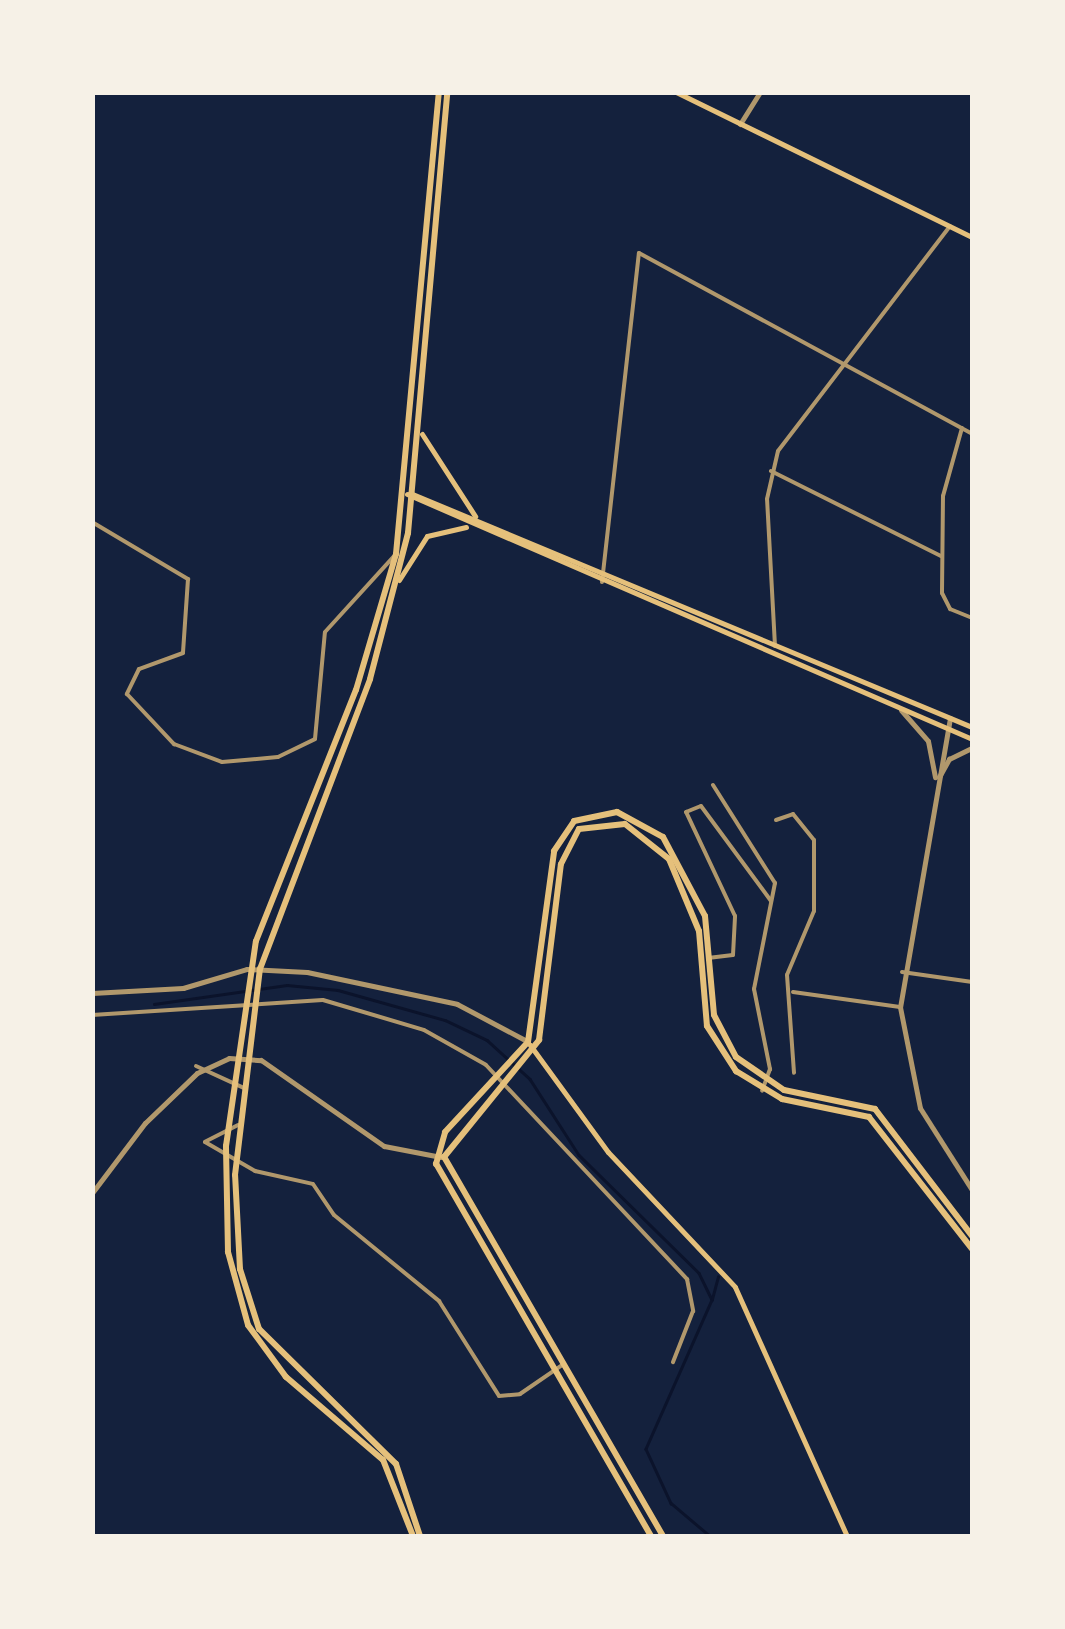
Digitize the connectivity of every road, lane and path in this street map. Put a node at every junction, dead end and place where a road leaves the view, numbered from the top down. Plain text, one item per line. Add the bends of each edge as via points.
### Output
1 (439, 92) edge
2 (447, 92) edge
3 (676, 92) edge
4 (760, 92) edge
5 (740, 124) junction
6 (950, 226) junction
7 (972, 237) edge
8 (841, 367) junction
9 (962, 428) junction
10 (422, 434) junction
11 (972, 434) edge
12 (771, 471) junction
13 (411, 492) junction
14 (413, 501) junction
15 (92, 522) edge
16 (495, 527) junction
17 (492, 536) junction
18 (396, 554) junction
19 (942, 556) junction
20 (604, 573) junction
21 (602, 582) junction
22 (398, 583) junction
23 (972, 618) edge
24 (775, 644) junction
25 (773, 655) junction
26 (898, 708) junction
27 (950, 718) junction
28 (972, 727) edge
29 (946, 728) junction
30 (972, 740) edge
31 (972, 748) edge
32 (713, 785) dead end
33 (934, 790) junction
34 (776, 820) dead end
35 (306, 821) junction
36 (771, 901) junction
37 (702, 958) junction
38 (713, 958) junction
39 (902, 972) junction
40 (972, 982) edge
41 (794, 992) junction
42 (92, 993) edge
43 (900, 1007) junction
44 (92, 1015) edge
45 (532, 1046) junction
46 (196, 1066) dead end
47 (204, 1068) junction
48 (794, 1073) dead end
49 (506, 1076) junction
50 (766, 1082) junction
51 (762, 1091) junction
52 (439, 1157) junction
53 (972, 1190) edge
54 (92, 1193) edge
55 (972, 1236) edge
56 (972, 1249) edge
57 (673, 1362) dead end
58 (562, 1365) junction
59 (553, 1370) junction
60 (416, 1536) edge
61 (651, 1536) edge
62 (664, 1536) edge
63 (847, 1536) edge

1 - 13 main road
2 - 10 main road
3 - 5 main road
4 - 5 street
5 - 6 main road
6 - 7 main road
6 - 8 street
8 - 9 street
8 - 12 street
8 - 20 street via 654,256 635,256
9 - 11 street
9 - 19 street via 943,496
10 - 13 main road
10 - 16 main road via 454,495
12 - 19 street
12 - 24 street
13 - 14 main road
13 - 16 main road
13 - 18 main road
14 - 17 main road
14 - 22 main road
15 - 18 street via 190,583 183,653 134,672 129,700 183,750 231,763 278,758 315,738 325,632
16 - 20 main road
17 - 21 main road
17 - 22 main road via 462,526 434,532
18 - 35 main road via 356,690
19 - 23 street via 945,604
20 - 21 street
20 - 24 main road
21 - 25 main road
22 - 35 main road
24 - 25 street
24 - 27 main road
25 - 26 main road
26 - 29 main road
26 - 33 street via 928,741
27 - 28 main road
27 - 29 street
29 - 30 main road
29 - 33 street
31 - 33 street via 949,759
32 - 36 street via 772,876
33 - 39 street
34 - 41 street via 793,814 814,840 816,903 788,966
35 - 60 main road via 249,1019 236,1227 260,1329 396,1464
35 - 60 main road via 244,992 227,1119 226,1228 234,1289 254,1336 383,1460
36 - 38 street via 700,806 686,812 735,916 733,955
36 - 50 street via 754,989
37 - 38 street
37 - 45 main road via 692,910 657,844 616,821 579,829 561,864
37 - 51 main road via 711,1036
38 - 45 main road via 701,906 664,837 627,815 583,816 554,852
38 - 50 main road via 716,1024
39 - 40 street
39 - 43 street
41 - 43 street
41 - 48 street
42 - 45 street via 183,988 247,969 307,972 458,1004
43 - 53 street via 920,1108
44 - 49 street via 323,1000 432,1033
45 - 49 main road
45 - 63 main road via 608,1152 735,1286
46 - 47 street
47 - 52 street via 261,1060 372,1140
47 - 54 street via 129,1141
47 - 59 street via 234,1076 246,1094 239,1124 207,1134 207,1144 255,1171 313,1184 334,1215 439,1300 502,1398
49 - 52 main road
49 - 57 street via 602,1199 687,1279 693,1311
50 - 51 street
50 - 55 main road via 875,1109
51 - 56 main road via 870,1117
52 - 58 main road
52 - 59 main road
58 - 59 street
58 - 62 main road
59 - 61 main road

